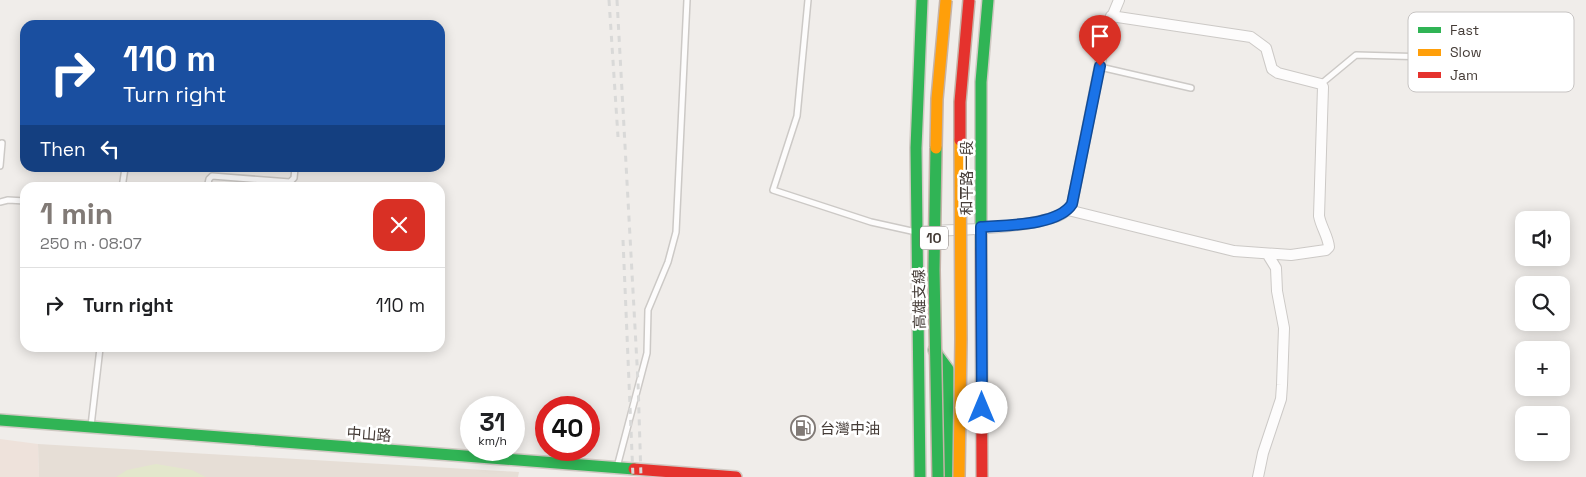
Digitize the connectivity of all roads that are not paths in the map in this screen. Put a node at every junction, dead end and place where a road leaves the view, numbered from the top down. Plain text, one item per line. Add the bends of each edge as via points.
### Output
1 (687, 0) edge
2 (808, 0) edge
3 (922, 0) edge
4 (946, 0) edge
5 (969, 0) edge
6 (988, 0) edge
7 (1119, 0) edge
8 (1111, 16) junction
9 (1408, 56) edge
10 (1100, 66) junction
11 (1321, 84) junction
12 (1191, 88) dead end
13 (2, 143) dead end
14 (0, 166) edge
15 (208, 182) edge
16 (290, 182) edge
17 (20, 201) edge
18 (0, 202) edge
19 (1068, 210) junction
20 (981, 227) junction
21 (918, 232) junction
22 (1268, 255) junction
23 (918, 330) junction
24 (100, 352) edge
25 (0, 420) edge
26 (91, 428) junction
27 (617, 472) edge
28 (736, 477) edge
29 (920, 477) edge
30 (938, 477) edge
31 (949, 477) edge
32 (959, 477) edge
33 (982, 477) edge
34 (1258, 477) edge

1 - 27 lane via 676,232 668,262 648,310 648,353
2 - 21 lane via 797,116 772,190 872,222
3 - 21 main road via 916,148
4 - 30 main road, 高雄支線 / 10, bridge via 937,98 934,261
5 - 32 main road, 10, bridge via 960,102
6 - 20 main road, 和平路一段 via 981,82
7 - 8 street
8 - 10 street
8 - 11 street via 1251,37 1266,48 1272,69
9 - 11 lane via 1356,55
10 - 12 lane
10 - 19 street via 1072,204
11 - 22 street via 1319,216 1329,247 1291,255
13 - 14 lane
15 - 16 lane via 212,176
17 - 18 lane
19 - 20 street via 1059,216 1036,221
19 - 22 street via 1234,251
20 - 21 street
20 - 33 main road, 和平路一段
21 - 23 main road
22 - 34 street via 1276,268 1284,328 1282,385 1281,399 1262,453
23 - 29 main road
23 - 31 main road via 948,369
24 - 26 lane
25 - 26 main road, 中山路
26 - 27 main road, 中山路
27 - 28 main road, 中山路

